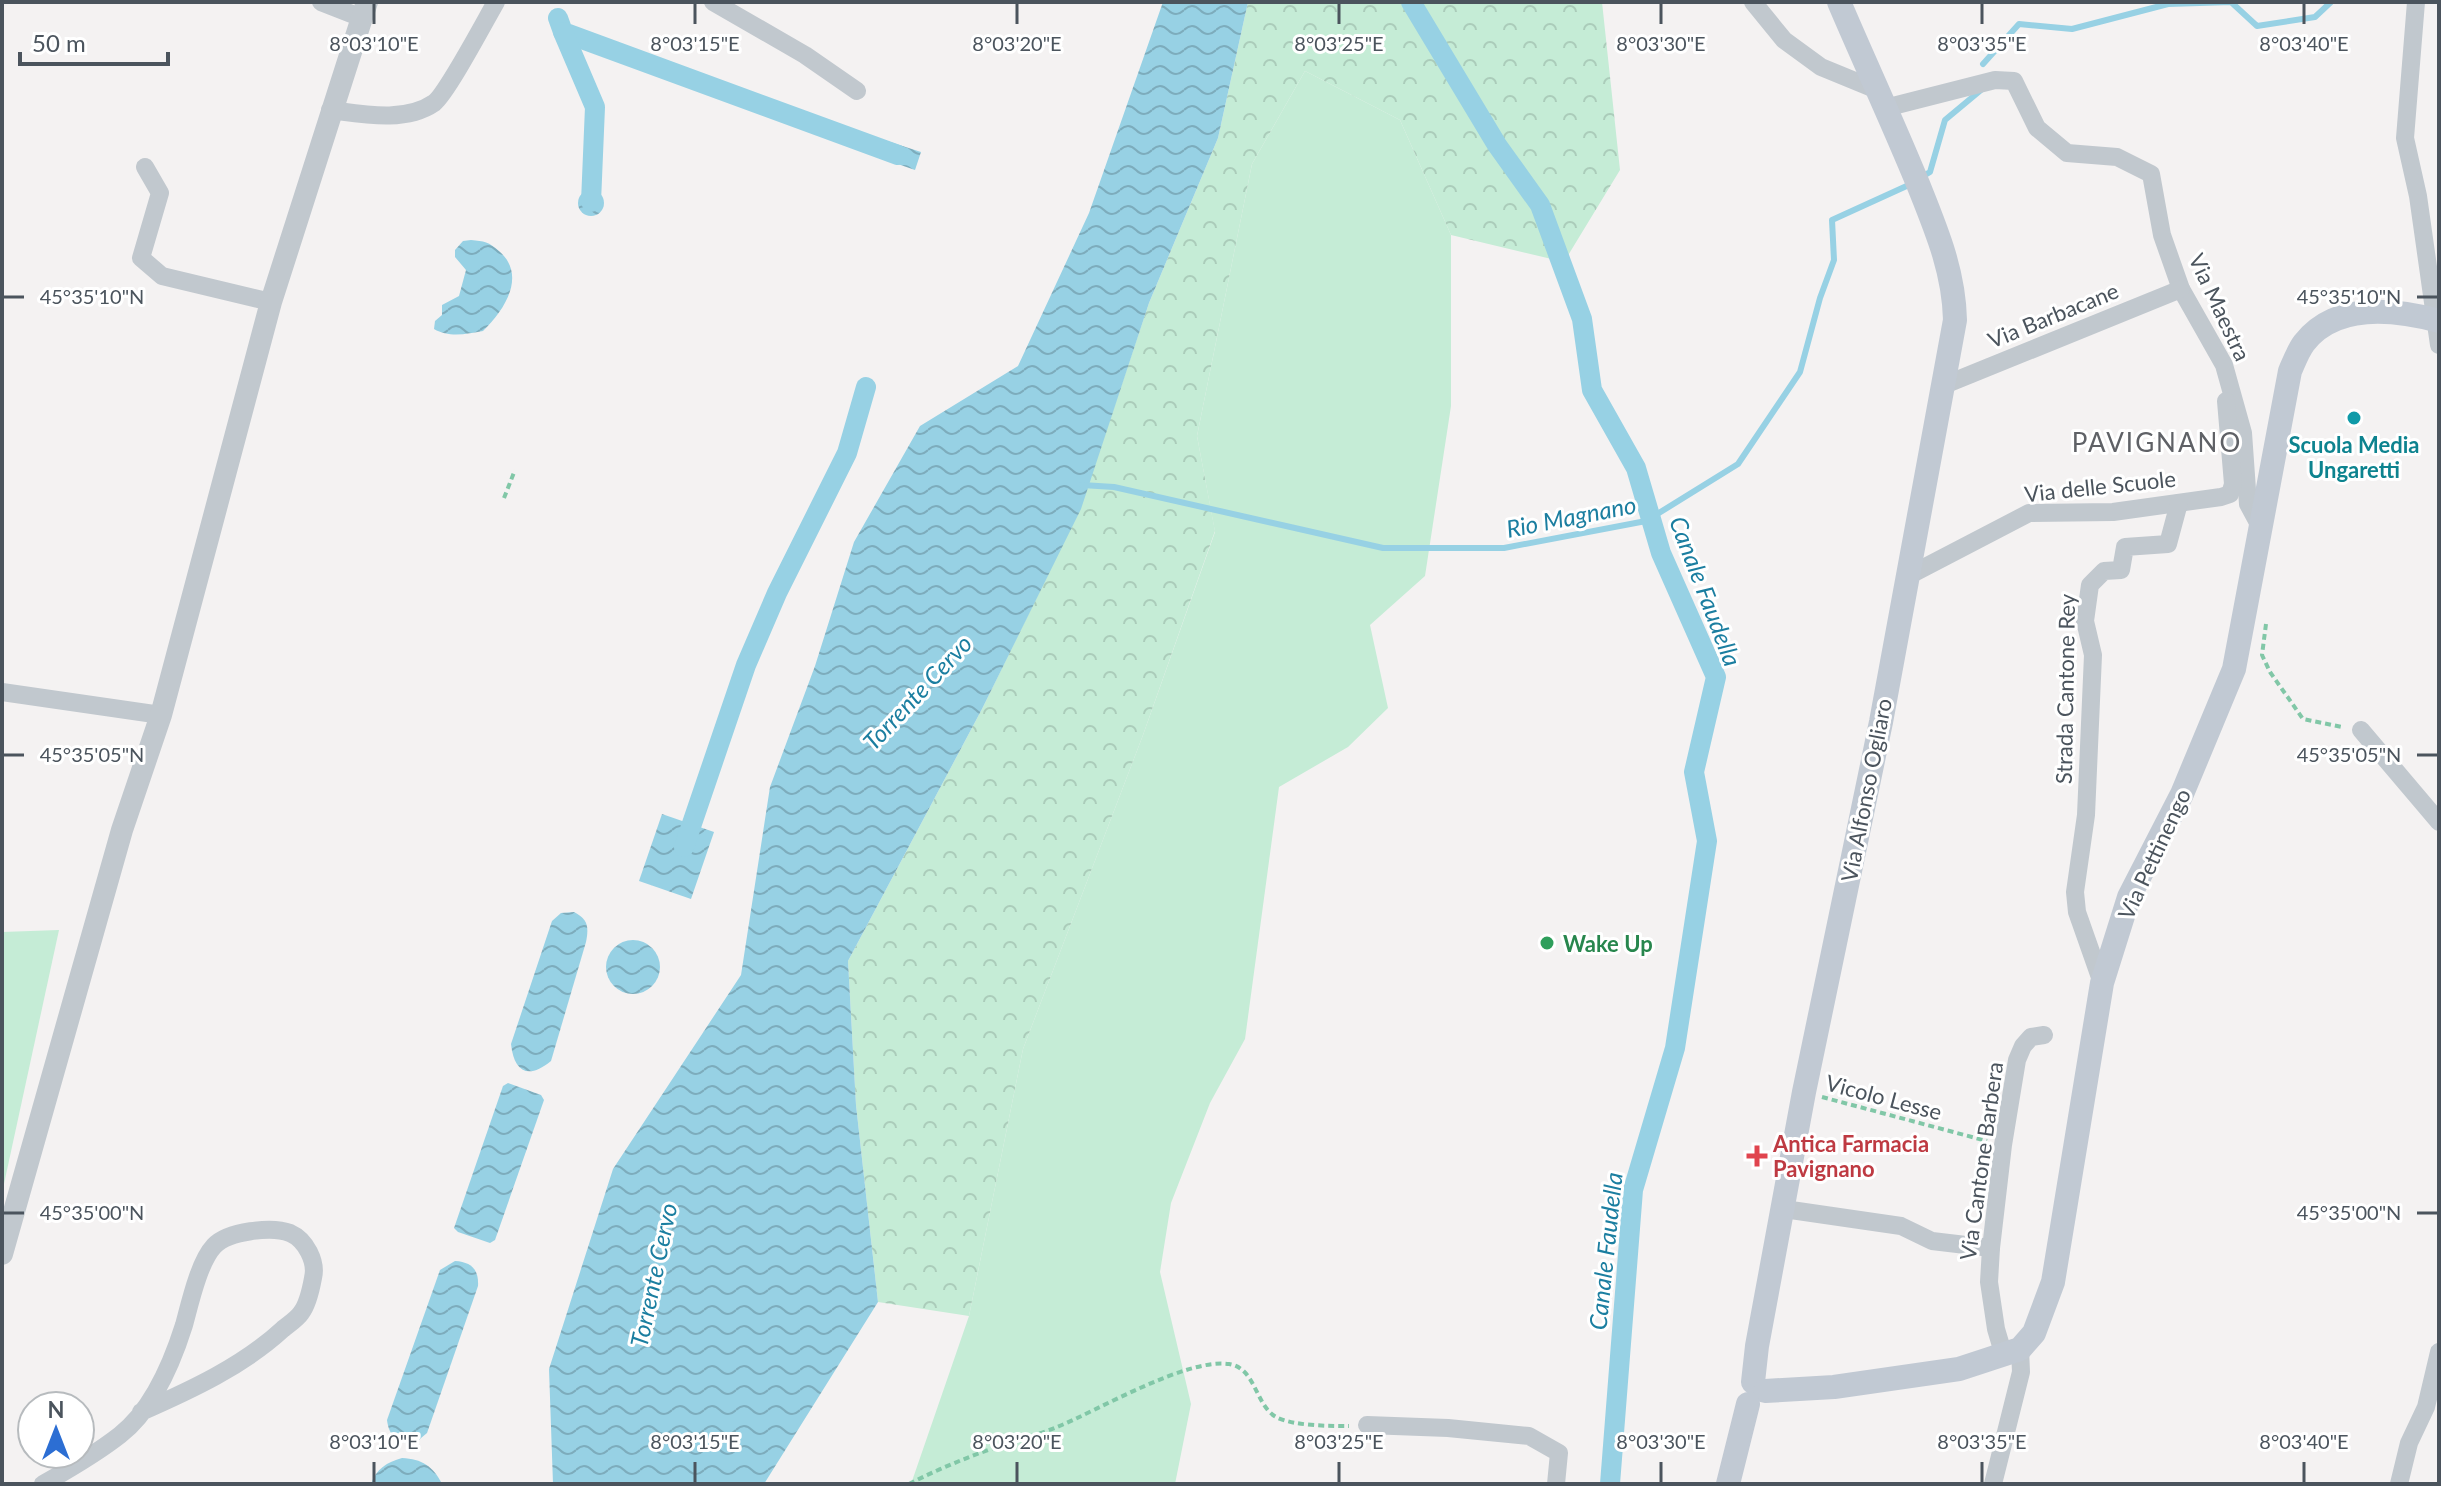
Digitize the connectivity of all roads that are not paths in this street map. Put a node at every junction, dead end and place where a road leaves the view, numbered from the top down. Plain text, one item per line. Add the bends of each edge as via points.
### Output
1 (321, 2) edge
2 (496, 2) edge
3 (713, 2) edge
4 (1753, 2) edge
5 (1839, 2) edge
6 (2416, 2) edge
7 (364, 10) edge
8 (857, 91) dead end
9 (1881, 99) junction
10 (330, 110) junction
11 (145, 167) dead end
12 (2181, 289) junction
13 (271, 302) junction
14 (2437, 321) edge
15 (2439, 345) edge
16 (2224, 365) junction
17 (1942, 386) junction
18 (2179, 503) junction
19 (2262, 530) junction
20 (1908, 576) junction
21 (2, 692) edge
22 (161, 715) junction
23 (2361, 730) road end
24 (2439, 822) edge
25 (2102, 983) junction
26 (2044, 1035) dead end
27 (1784, 1209) junction
28 (1991, 1248) junction
29 (2, 1254) edge
30 (2012, 1352) junction
31 (2439, 1352) edge
32 (1755, 1392) junction
33 (141, 1412) junction
34 (2432, 1414) edge
35 (1367, 1425) road end
36 (43, 1484) edge
37 (1556, 1484) edge
38 (1728, 1484) edge
39 (1993, 1484) edge
40 (2399, 1484) edge

1 - 7 street
2 - 10 street via 435,102 377,116
3 - 8 street
4 - 9 street via 1784,40
5 - 9 main road
6 - 14 street via 2405,138
7 - 10 street
9 - 12 street, Via Maestra via 2014,81 2037,128 2067,153 2117,157 2151,174 2162,235
9 - 17 main road, Via Alfonso Ogliaro via 1942,243 1954,292 1955,320
10 - 13 street
11 - 13 street via 160,193 141,258 162,276
12 - 16 street, Via Maestra
12 - 17 street, Via Barbacane
13 - 22 street
14 - 15 street
14 - 19 main road, Via Pettinengo via 2389,312 2354,313 2326,322 2303,344 2280,410
16 - 18 street, Via delle Scuole via 2230,494
16 - 19 street, Via Maestra via 2243,433 2248,504
17 - 20 main road, Via Alfonso Ogliaro
18 - 20 street, Via delle Scuole via 2113,512 2029,513
18 - 25 street, Strada Cantone Rey via 2168,544 2125,547 2121,570 2104,571 2090,585 2086,602 2093,671 2086,815 2075,892
19 - 25 main road, Via Pettinengo via 2234,669 2182,794 2129,897
20 - 27 main road, Via Alfonso Ogliaro
21 - 22 street
22 - 29 street via 122,830
23 - 24 street
25 - 30 main road, Via Pettinengo via 2053,1282 2034,1333
26 - 28 street, Via Cantone Barbera via 2031,1037 2017,1060
27 - 28 street via 1901,1226 1932,1241
27 - 32 main road, Via Alfonso Ogliaro via 1757,1346
28 - 30 street, Via Cantone Barbera via 1989,1282 1996,1329
30 - 32 main road via 1959,1369
30 - 39 street, Via Cantone Barbera via 2021,1372
31 - 34 street
32 - 38 main road, Via Alfonso Ogliaro
33 - 33 street via 164,1375 215,1245 234,1234 264,1230 290,1233 308,1249 315,1272 301,1313 234,1365
33 - 36 street via 121,1434
34 - 40 street via 2409,1443
35 - 37 street via 1529,1436 1559,1453

